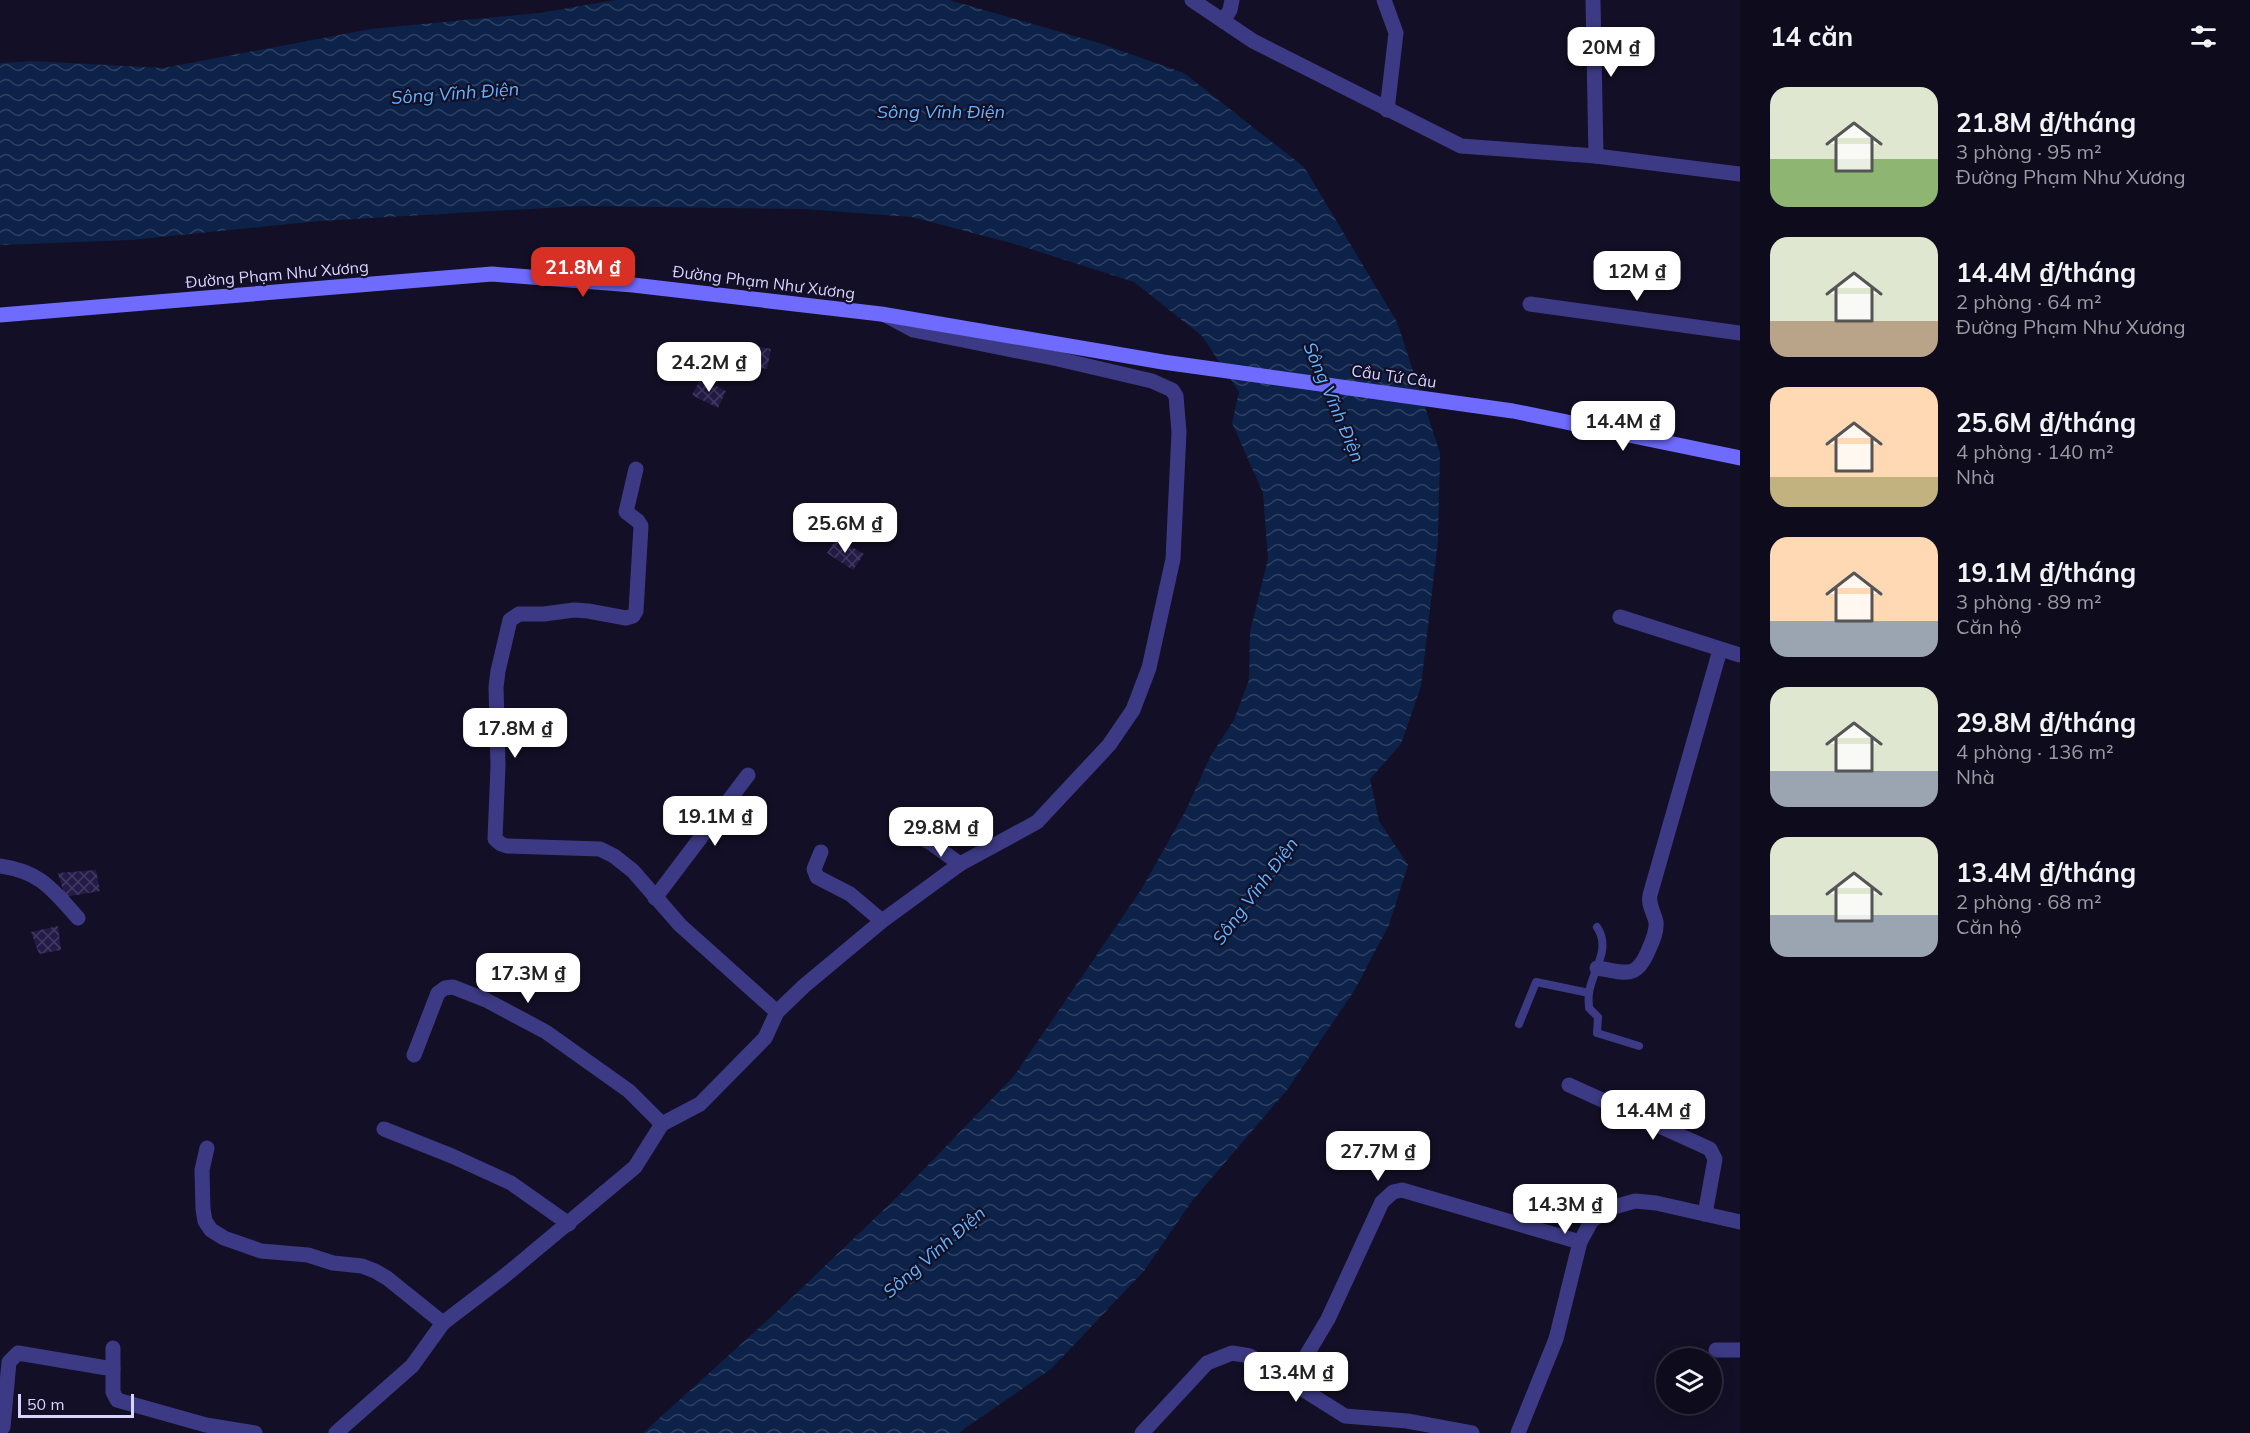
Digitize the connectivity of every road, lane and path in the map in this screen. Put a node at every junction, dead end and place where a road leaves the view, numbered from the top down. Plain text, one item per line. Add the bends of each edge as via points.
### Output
1 (1192, 0) edge
2 (1232, 0) edge
3 (1384, 0) edge
4 (1593, 0) edge
5 (1223, 21) junction
6 (1387, 110) junction
7 (1596, 156) junction
8 (1740, 174) edge
9 (1530, 304) dead end
10 (881, 314) junction
11 (0, 315) edge
12 (1740, 333) edge
13 (1163, 362) joint
14 (1740, 458) edge
15 (636, 469) dead end
16 (1620, 617) dead end
17 (1720, 650) junction
18 (1740, 655) edge
19 (748, 775) dead end
20 (899, 825) dead end
21 (821, 852) dead end
22 (960, 864) junction
23 (0, 866) edge
24 (656, 898) junction
25 (78, 918) dead end
26 (882, 921) junction
27 (1597, 927) dead end
28 (1597, 968) junction
29 (1589, 993) junction
30 (777, 1012) junction
31 (1518, 1024) dead end
32 (1639, 1046) dead end
33 (414, 1055) dead end
34 (1569, 1086) dead end
35 (662, 1124) junction
36 (384, 1129) dead end
37 (207, 1148) dead end
38 (1705, 1214) junction
39 (1740, 1222) edge
40 (569, 1224) junction
41 (1580, 1242) junction
42 (443, 1323) junction
43 (113, 1348) dead end
44 (1722, 1350) edge
45 (1740, 1350) edge
46 (113, 1369) junction
47 (1291, 1380) junction
48 (6, 1428) edge
49 (255, 1433) edge
50 (336, 1433) edge
51 (1142, 1433) edge
52 (1472, 1433) edge
53 (1518, 1433) edge

1 - 5 street
2 - 5 street
3 - 6 street via 1396,33
4 - 7 street
5 - 6 street via 1252,41
6 - 7 street via 1461,146
7 - 8 street
9 - 12 street
10 - 11 main road, Đường Phạm Như Xương via 633,285 492,274
10 - 13 main road, Đường Phạm Như Xương
10 - 22 street via 913,330 1152,381 1176,396 1179,432 1173,559 1149,668 1133,710 1109,746 1037,822
13 - 14 main road, Cầu Tứ Câu via 1513,411
15 - 24 street via 626,512 641,526 633,616 574,610 519,614 510,620 496,687 498,766 494,833 497,842 507,846 600,849 626,865
16 - 17 street
17 - 18 street
17 - 28 street via 1650,895 1656,922 1643,964 1626,972
19 - 24 street
20 - 22 street
21 - 26 street via 814,869 817,877 850,894
22 - 26 street
23 - 25 street via 45,882
24 - 30 street via 680,925
26 - 30 street
27 - 28 lane via 1604,937
28 - 29 lane
29 - 31 lane via 1536,982
29 - 32 lane via 1589,1008 1598,1017 1598,1033
30 - 35 street via 765,1038 700,1104
33 - 35 street via 438,993 453,987 546,1032 629,1091
34 - 38 street via 1710,1149 1715,1159
35 - 40 street via 635,1167
36 - 40 street via 511,1183
37 - 42 street via 202,1170 202,1209 212,1230 261,1251 294,1252 362,1266 387,1278
38 - 39 street
38 - 41 street via 1635,1201 1592,1220
40 - 42 street
41 - 47 street via 1402,1190 1393,1192 1382,1202 1328,1319
41 - 53 street via 1556,1339
42 - 50 street via 412,1366
43 - 46 street
44 - 45 street
46 - 48 street via 18,1353 9,1362
46 - 49 street via 117,1400 206,1425
47 - 51 street via 1250,1356 1223,1355 1208,1363
47 - 52 street via 1352,1418 1407,1421

